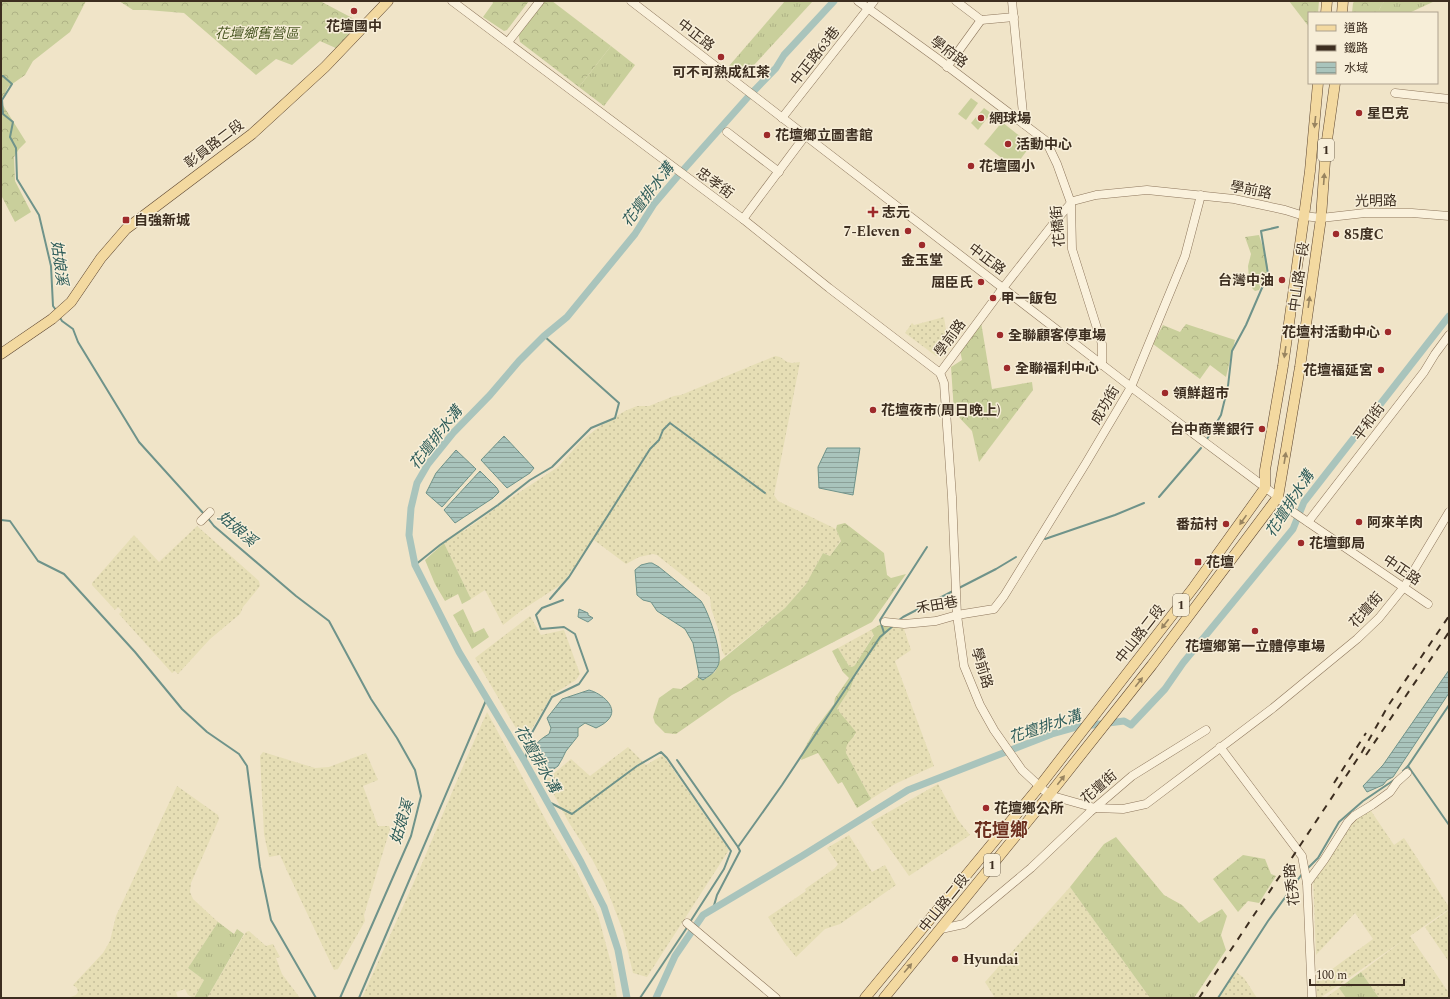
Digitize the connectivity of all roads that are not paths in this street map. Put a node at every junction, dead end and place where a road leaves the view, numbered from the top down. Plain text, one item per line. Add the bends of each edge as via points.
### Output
1 (388, 1) edge
2 (452, 1) edge
3 (540, 1) edge
4 (631, 1) edge
5 (858, 1) edge
6 (874, 1) edge
7 (956, 1) edge
8 (1012, 1) edge
9 (1327, 1) edge
10 (1343, 1) edge
11 (868, 9) junction
12 (1326, 12) edge
13 (1342, 12) edge
14 (1014, 17) junction
15 (981, 20) junction
16 (508, 42) junction
17 (947, 67) junction
18 (1318, 84) edge
19 (1334, 84) edge
20 (1395, 93) dead end
21 (1449, 99) edge
22 (782, 118) junction
23 (1024, 124) junction
24 (727, 132) dead end
25 (806, 136) junction
26 (779, 172) junction
27 (1201, 195) junction
28 (1071, 203) junction
29 (1304, 216) junction
30 (1449, 216) edge
31 (1321, 218) junction
32 (742, 220) junction
33 (1003, 288) junction
34 (1449, 335) edge
35 (1, 354) edge
36 (1102, 365) junction
37 (940, 373) junction
38 (1130, 387) junction
39 (1265, 488) junction
40 (1278, 497) junction
41 (210, 512) dead end
42 (1449, 512) edge
43 (1305, 520) junction
44 (201, 521) dead end
45 (1404, 587) junction
46 (1428, 604) dead end
47 (994, 609) joint
48 (957, 615) junction
49 (885, 622) dead end
50 (1206, 730) dead end
51 (1220, 747) junction
52 (1407, 773) dead end
53 (1039, 787) junction
54 (1049, 795) junction
55 (1095, 808) junction
56 (1307, 883) junction
57 (687, 923) dead end
58 (941, 929) junction
59 (776, 998) edge
60 (865, 998) edge
61 (884, 998) edge
62 (1312, 998) edge

1 - 35 main road, 彰員路二段 via 325,67 252,134 126,229 101,258 71,302 52,319
2 - 16 street, 忠孝街
3 - 16 street
4 - 22 street, 中正路
5 - 11 street, 學府路
6 - 11 street, 中正路63巷
7 - 15 street
8 - 14 street
9 - 12 main road
10 - 13 main road
11 - 17 street, 學府路
11 - 22 street, 中正路63巷
14 - 15 street
14 - 23 street
15 - 17 street
16 - 32 street, 忠孝街
17 - 23 street, 學府路
18 -> 29 main road, 中山路一段 / 1
31 -> 19 main road, 中山路一段 / 1
20 - 21 street
22 - 25 street, 中正路
23 - 28 street, 花橋街 via 1046,141
24 - 26 street
25 - 26 street
25 - 33 street, 中正路
26 - 32 street
27 - 28 street, 學前路 via 1147,190 1096,196
27 - 29 street, 學前路 via 1249,202
27 - 38 street, 成功街 via 1185,256
28 - 33 street, 學前路
28 - 36 street, 花橋街 via 1072,249 1102,344
29 - 31 street, 光明路
29 -> 39 main road, 中山路一段 / 1 via 1283,366 1265,470
30 - 31 street, 光明路 via 1365,212
40 -> 31 main road, 中山路一段 / 1
32 - 37 street, 忠孝街
33 - 36 street, 中正路
33 - 37 street, 學前路
34 - 43 street, 平和街 via 1381,429
36 - 38 street, 中正路
37 - 48 street, 學前路 via 944,383
38 - 39 street, 中正路
38 - 47 street, 成功街 via 1086,463
39 - 40 street, 中正路
39 -> 53 main road, 中山路二段 / 1 via 1194,587
40 - 43 street, 中正路
54 -> 40 main road, 中山路二段 / 1 via 1152,665
41 - 44 street
42 - 45 street, 花壇街
43 - 45 street, 中正路
45 - 46 street, 中正路
45 - 51 street, 花壇街 via 1357,639 1273,708
47 - 48 street, 禾田巷
48 - 49 street, 禾田巷 via 936,621 904,624
48 - 53 street, 學前路 via 964,666 980,705 1022,770
50 - 55 street, 花壇街 via 1132,776
51 - 55 street, 花壇街 via 1146,804 1123,809
51 - 56 street, 花秀路 via 1302,856
52 - 56 street via 1390,792 1348,822
53 - 54 street
53 - 60 main road, 中山路二段 / 1
54 - 55 street, 花壇街
54 - 58 main road, 中山路二段 / 1
55 - 58 street, 花壇街 via 1031,868 964,924
56 - 62 street, 花秀路
57 - 59 street
61 -> 58 main road, 中山路二段 / 1

